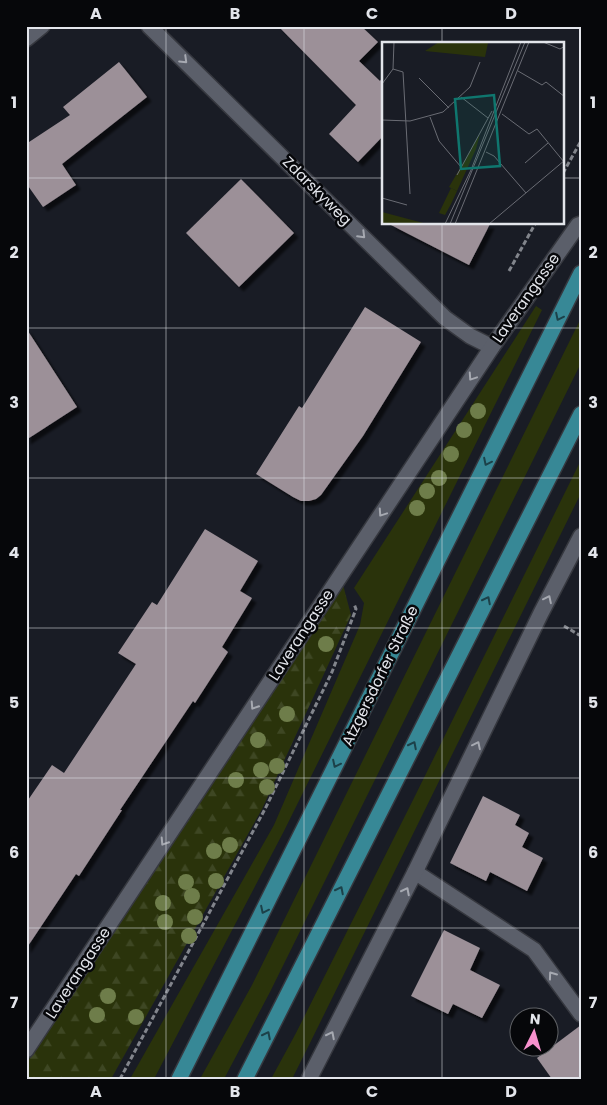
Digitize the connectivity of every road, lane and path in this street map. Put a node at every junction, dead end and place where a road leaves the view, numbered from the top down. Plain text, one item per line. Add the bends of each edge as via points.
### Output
1 (42, 26) edge
2 (149, 26) edge
3 (26, 39) edge
4 (581, 141) edge
5 (564, 171) edge
6 (581, 224) edge
7 (581, 273) edge
8 (492, 347) junction
9 (581, 414) edge
10 (581, 536) edge
11 (356, 609) dead end
12 (416, 872) junction
13 (581, 1014) edge
14 (26, 1050) edge
15 (120, 1079) edge
16 (179, 1079) edge
17 (245, 1079) edge
18 (309, 1079) edge

1 - 3 street
2 -> 8 street, Zdarskyweg via 445,318
4 - 5 path
6 - 8 street, Laverangasse
7 -> 16 main road, Atzgersdorfer Straße
8 -> 14 street, Laverangasse
17 -> 9 main road
12 -> 10 street
11 - 15 path via 332,672 265,809
13 -> 12 street via 534,950
18 -> 12 street

